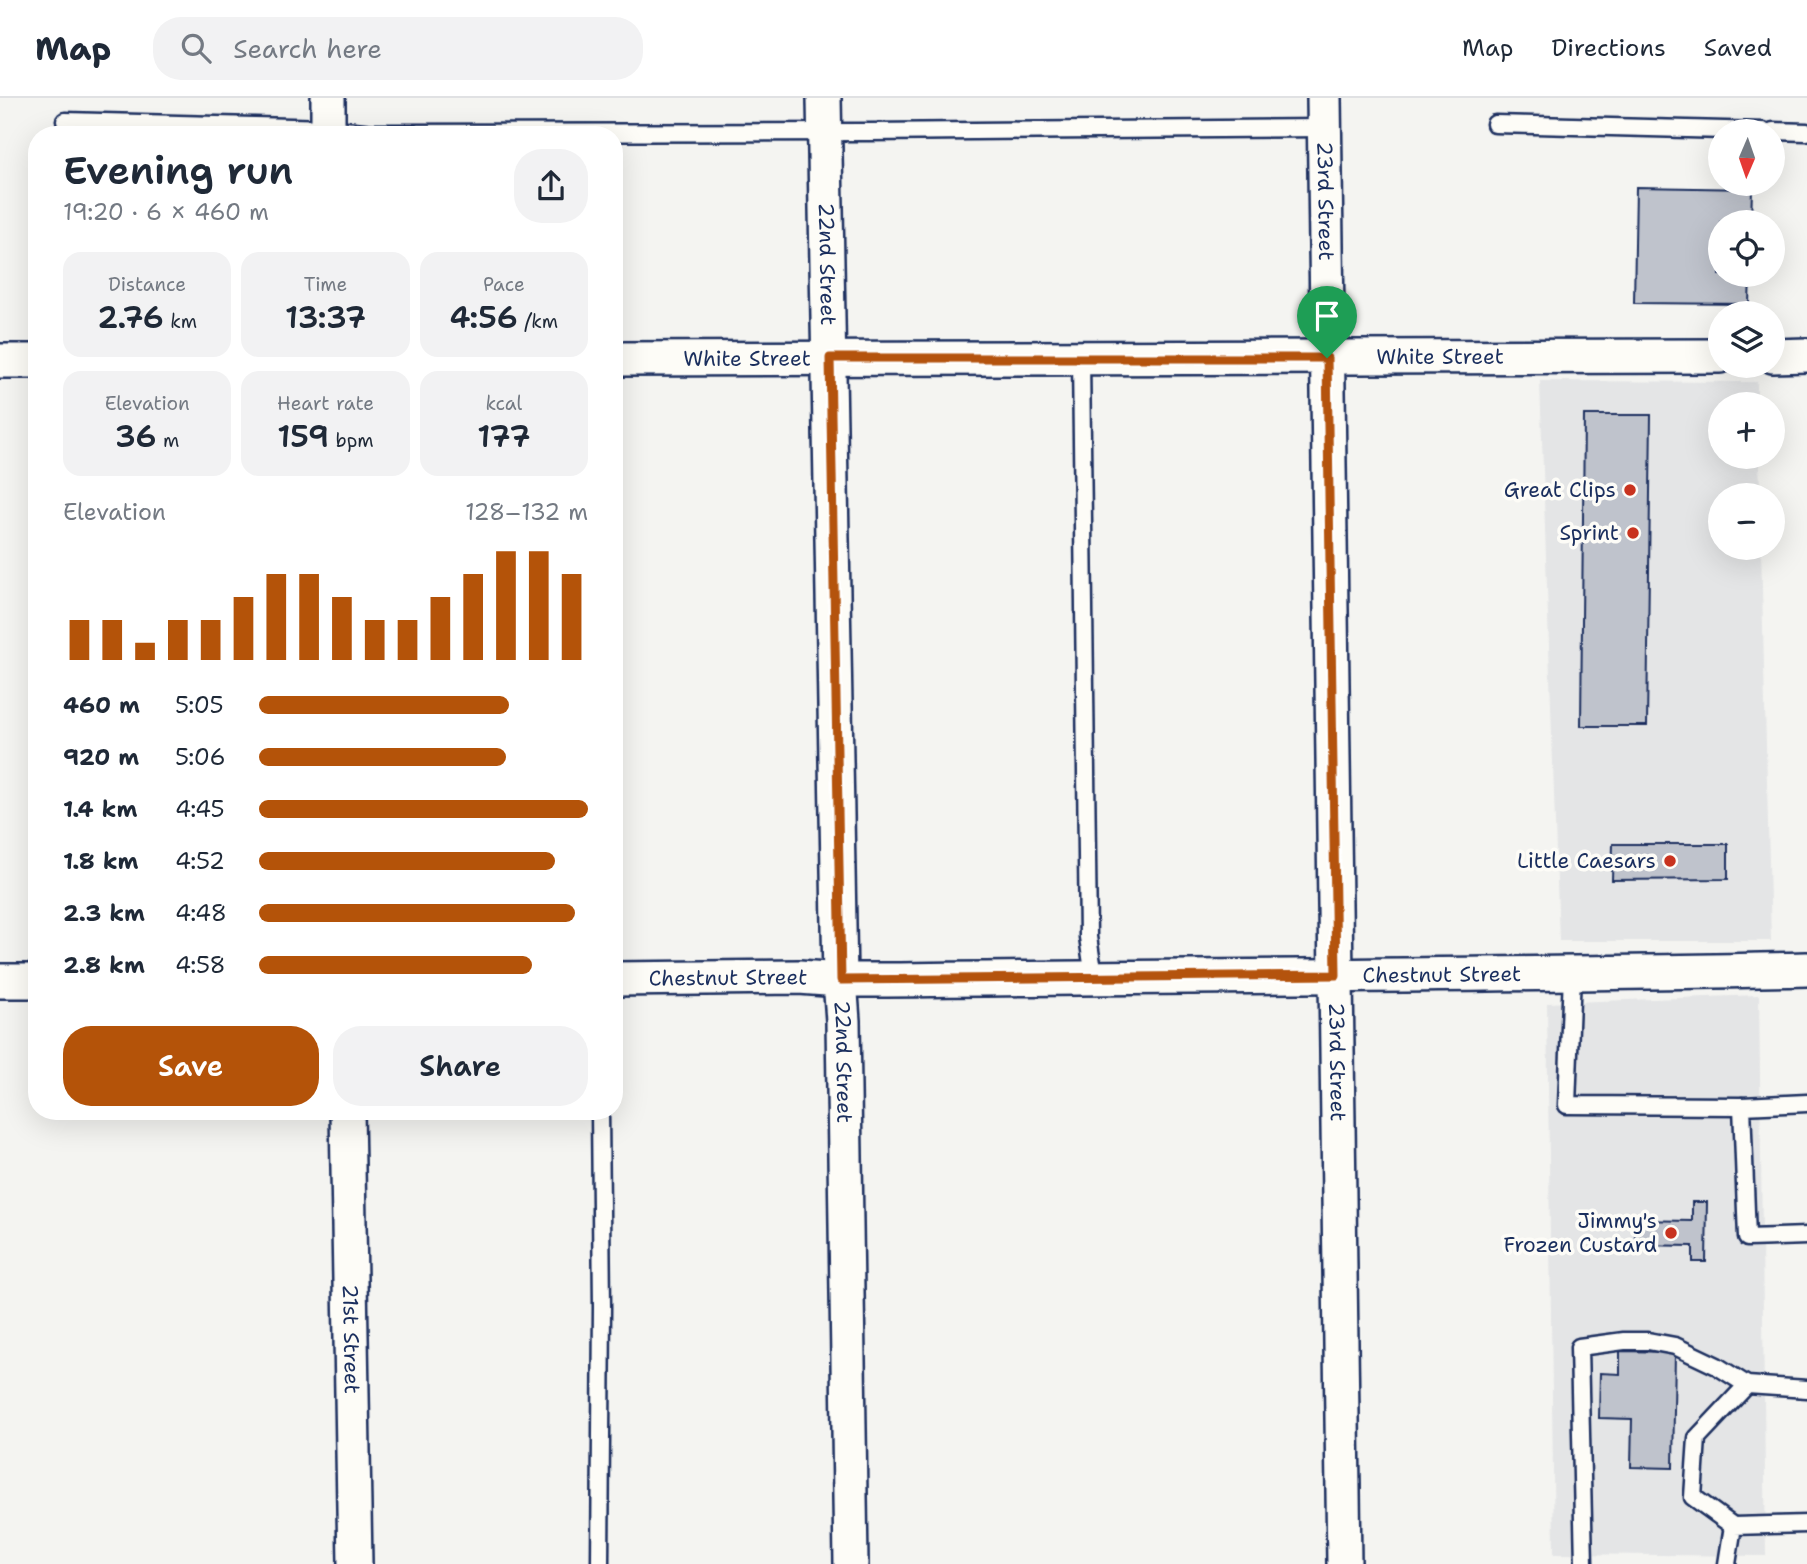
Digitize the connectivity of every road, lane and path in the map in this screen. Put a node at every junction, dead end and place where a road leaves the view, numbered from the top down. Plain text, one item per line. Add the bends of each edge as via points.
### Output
1 (824, 98) edge
2 (1324, 113) edge
3 (328, 120) edge
4 (65, 121) dead end
5 (1495, 124) dead end
6 (348, 126) edge
7 (1708, 130) edge
8 (1785, 131) edge
9 (623, 132) edge
10 (824, 132) junction
11 (1807, 132) edge
12 (1807, 355) edge
13 (1708, 356) edge
14 (1785, 356) edge
15 (830, 358) junction
16 (1081, 358) junction
17 (1327, 358) junction
18 (623, 359) edge
19 (0, 361) edge
20 (28, 361) edge
21 (1807, 969) edge
22 (1572, 974) junction
23 (1336, 975) junction
24 (1094, 977) junction
25 (623, 979) edge
26 (841, 980) junction
27 (0, 981) edge
28 (28, 981) edge
29 (1807, 1103) edge
30 (1742, 1106) junction
31 (347, 1120) edge
32 (600, 1120) edge
33 (1807, 1236) edge
34 (1747, 1385) junction
35 (1807, 1389) edge
36 (1807, 1524) edge
37 (1733, 1526) junction
38 (355, 1564) edge
39 (600, 1564) edge
40 (851, 1564) edge
41 (1344, 1564) edge
42 (1584, 1564) edge
43 (1727, 1564) edge

1 - 10 street, 22nd Street
2 - 10 lane
2 - 17 street, 23rd Street
3 - 4 lane
3 - 6 lane
5 - 7 lane
8 - 11 lane
9 - 10 lane
10 - 15 street, 22nd Street
12 - 14 street
13 - 17 street, White Street
15 - 16 street, White Street
15 - 18 street, White Street
15 - 26 street, 22nd Street
16 - 17 street, White Street
16 - 24 lane via 1088,937
17 - 23 street, 23rd Street
19 - 20 street
21 - 22 street, Chestnut Street
22 - 23 street, Chestnut Street
22 - 30 lane via 1567,1105
23 - 24 street, Chestnut Street
23 - 41 street, 23rd Street
24 - 26 street, Chestnut Street
25 - 26 street, Chestnut Street
26 - 40 street, 22nd Street
27 - 28 street
29 - 30 lane
30 - 33 lane via 1748,1238
31 - 38 street, 21st Street
32 - 39 lane
34 - 35 lane
34 - 37 lane via 1697,1438 1693,1497
34 - 42 lane via 1675,1346 1624,1341 1579,1347
36 - 37 lane
37 - 43 lane

